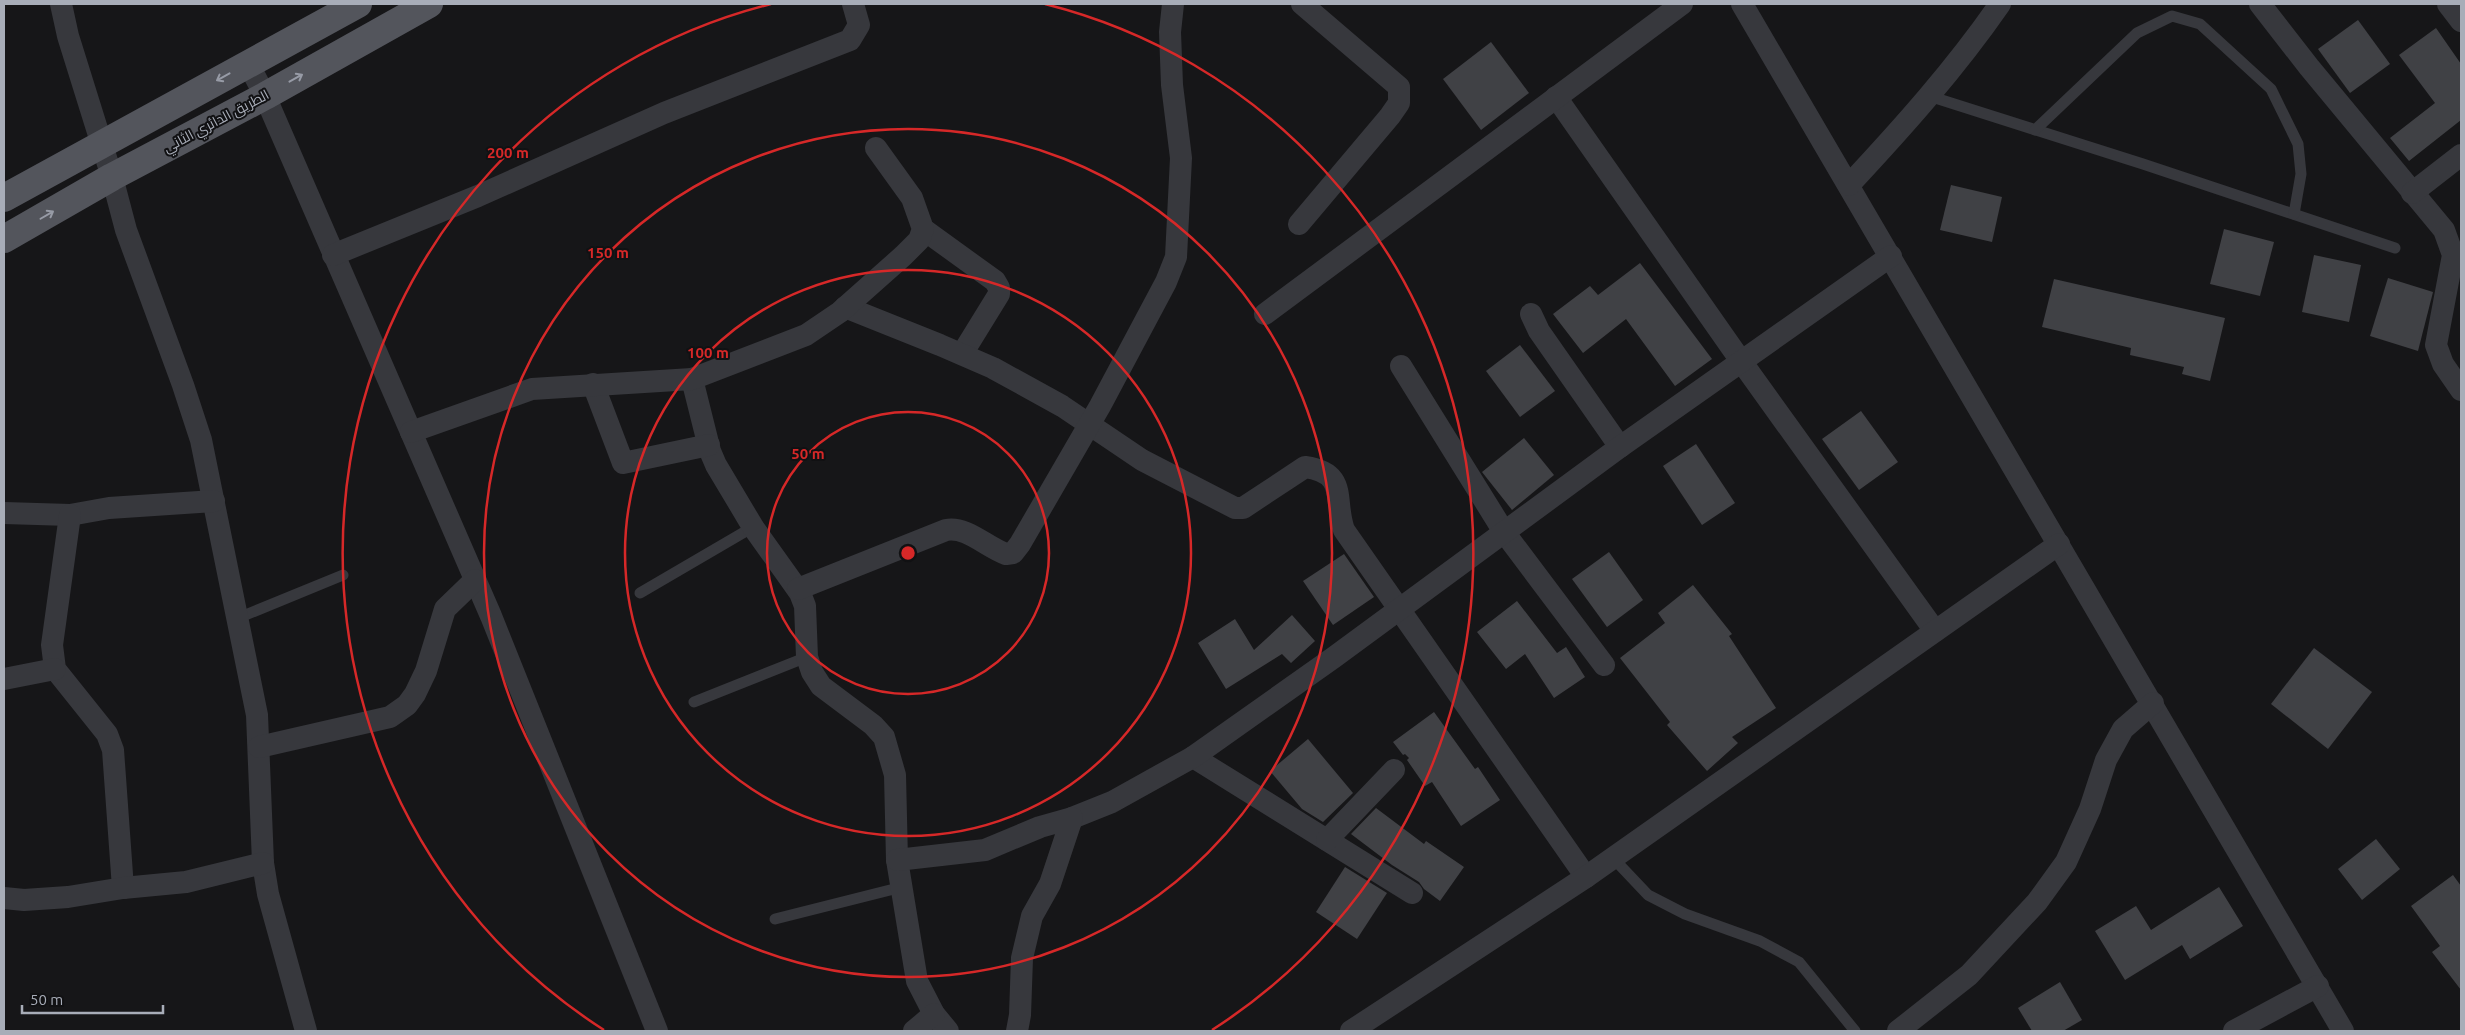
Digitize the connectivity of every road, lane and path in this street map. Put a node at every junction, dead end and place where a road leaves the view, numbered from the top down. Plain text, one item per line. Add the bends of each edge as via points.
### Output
1 (61, 4) edge
2 (358, 4) edge
3 (429, 4) edge
4 (853, 4) edge
5 (1173, 4) edge
6 (1302, 4) edge
7 (1682, 4) edge
8 (1742, 4) edge
9 (2000, 4) edge
10 (2260, 4) edge
11 (2448, 4) edge
12 (2461, 21) edge
13 (248, 63) junction
14 (265, 96) junction
15 (1929, 96) junction
16 (1556, 97) junction
17 (2035, 130) junction
18 (101, 143) junction
19 (876, 148) dead end
20 (2461, 154) edge
21 (112, 177) junction
22 (1849, 184) junction
23 (2412, 193) junction
24 (4, 198) edge
25 (2294, 214) junction
26 (1300, 224) dead end
27 (923, 228) junction
28 (4, 238) edge
29 (2395, 248) dead end
30 (333, 255) junction
31 (1891, 256) junction
32 (2457, 257) edge
33 (844, 307) junction
34 (1264, 314) dead end
35 (1531, 314) dead end
36 (962, 354) junction
37 (1741, 361) junction
38 (1401, 366) dead end
39 (692, 379) junction
40 (593, 384) junction
41 (2461, 390) edge
42 (1089, 425) junction
43 (410, 432) junction
44 (709, 445) junction
45 (1620, 447) junction
46 (214, 501) junction
47 (4, 513) edge
48 (70, 515) junction
49 (753, 527) junction
50 (1504, 532) junction
51 (2059, 544) junction
52 (343, 575) dead end
53 (475, 580) junction
54 (798, 589) junction
55 (640, 593) dead end
56 (1398, 610) junction
57 (238, 618) junction
58 (1935, 631) junction
59 (807, 657) junction
60 (1604, 665) dead end
61 (55, 668) junction
62 (4, 679) edge
63 (694, 702) dead end
64 (2153, 703) junction
65 (259, 747) junction
66 (1193, 757) junction
67 (1394, 770) dead end
68 (1072, 818) junction
69 (1326, 840) junction
70 (1613, 858) junction
71 (897, 860) junction
72 (263, 863) junction
73 (1586, 877) junction
74 (902, 887) junction
75 (123, 888) junction
76 (1412, 893) dead end
77 (4, 898) edge
78 (775, 919) dead end
79 (2318, 986) junction
80 (934, 1014) junction
81 (306, 1031) edge
82 (657, 1031) edge
83 (914, 1031) edge
84 (948, 1031) edge
85 (1017, 1031) edge
86 (1351, 1031) edge
87 (1854, 1031) edge
88 (1898, 1031) edge
89 (2234, 1031) edge
90 (2343, 1031) edge

1 - 18 street
2 - 13 main road
14 -> 3 main road, الطريق الدائري الثاني
4 - 30 street via 859,25 850,40 664,113 478,196
5 - 42 street via 1170,32 1172,85 1181,158 1176,257 1166,282
6 - 26 street via 1399,87 1399,103
7 - 16 street
8 - 22 street
9 - 15 street
10 - 23 street
11 - 12 street
13 - 14 street
13 -> 18 main road
14 - 21 main road, الطريق الدائري الثاني
14 - 30 street
15 - 17 lane
15 - 22 street
16 - 34 street
16 - 37 street
17 - 25 lane
17 - 25 lane via 2136,33 2172,16 2200,24 2271,89 2298,144 2301,174
18 - 21 street
18 - 24 main road
19 - 27 street via 912,198
20 - 23 street
28 -> 21 main road, الطريق الدائري الثاني
21 - 46 street via 126,230 201,440
22 - 31 street
23 - 32 street via 2444,230
25 - 29 lane
27 - 33 street via 919,240 904,256
27 - 36 street via 995,281 999,288 999,294
30 - 43 street
31 - 37 street
31 - 51 street
32 - 41 street via 2436,345 2443,364
33 - 36 street
33 - 39 street via 806,335
35 - 45 street
36 - 42 street via 1019,383
37 - 45 street
37 - 58 street
38 - 50 street
39 - 40 street
39 - 44 street
40 - 43 street via 532,389
40 - 44 street via 623,463
42 - 54 street via 1013,553 999,552 954,529
42 - 56 street via 1142,460 1235,508 1249,505 1305,467 1319,469 1332,477 1340,493 1340,518 1344,530
43 - 53 street
44 - 49 street via 716,466
45 - 50 street
46 - 48 street via 109,508
46 - 57 street
47 - 48 street
48 - 61 street via 52,645
49 - 54 street
49 - 55 lane
50 - 56 street
50 - 60 street
51 - 58 street
51 - 64 street
52 - 57 lane
53 - 65 street via 445,609 426,671 407,705 390,717
53 - 82 street
54 - 59 street via 804,606
56 - 66 street
56 - 73 street
57 - 65 street via 257,714
58 - 70 street
59 - 63 lane
59 - 71 street via 820,686 873,725 884,737 895,774
61 - 62 street
61 - 75 street via 107,734 114,750
64 - 79 street
64 - 88 street via 2123,729 2106,760 2090,809 2066,862 2037,902 1969,975
65 - 72 street
66 - 68 street via 1112,802
66 - 69 street
67 - 69 street
68 - 71 street via 984,850
68 - 85 street via 1050,884 1032,916 1022,958
69 - 76 street
70 - 73 street
70 - 87 lane via 1648,895 1685,914 1760,941 1799,962
71 - 74 street
72 - 75 street via 186,882
72 - 81 street via 268,894
73 - 86 street
74 - 78 lane
74 - 80 street via 917,981
75 - 77 street via 68,897
79 - 89 street
79 - 90 street
80 - 83 street
80 - 84 street

